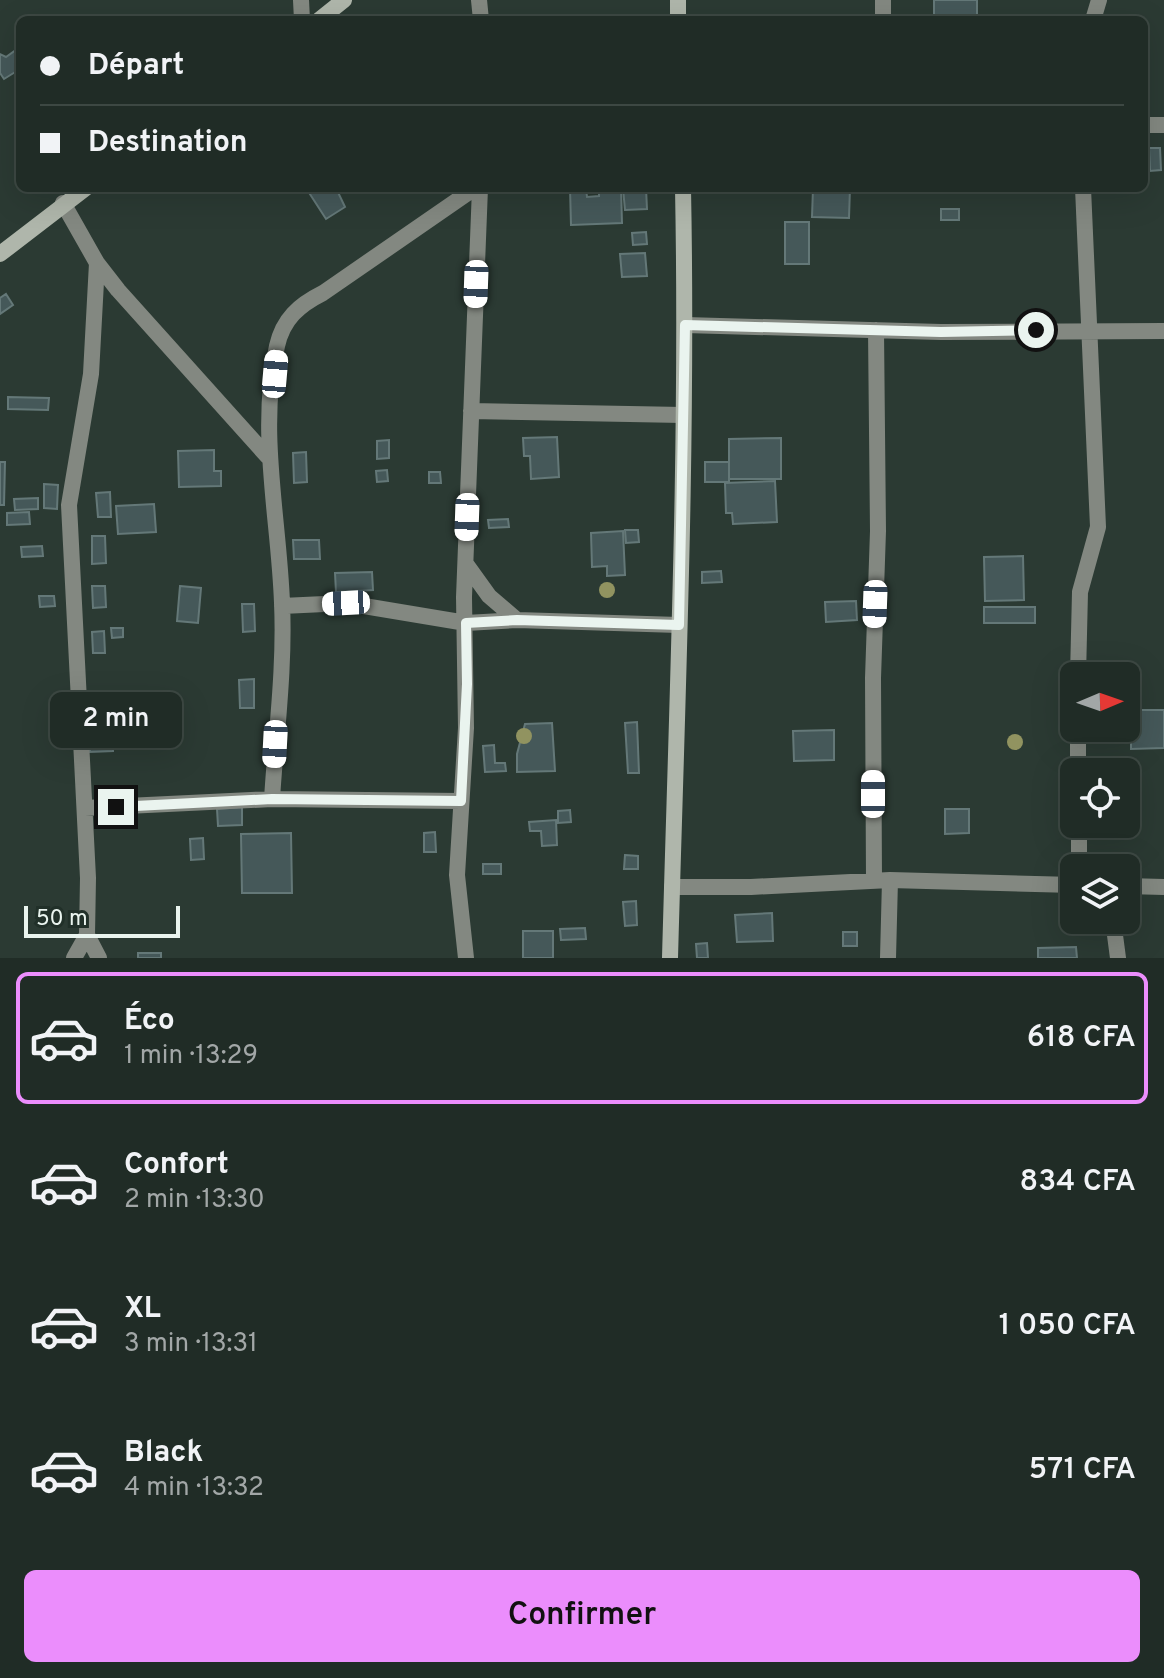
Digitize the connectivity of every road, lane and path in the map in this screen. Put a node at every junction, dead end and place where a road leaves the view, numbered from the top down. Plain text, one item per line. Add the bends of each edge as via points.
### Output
1 (344, 0) edge
2 (324, 16) edge
3 (80, 192) edge
4 (472, 192) edge
5 (478, 192) edge
6 (683, 192) edge
7 (1083, 192) edge
8 (63, 203) junction
9 (0, 254) edge
10 (97, 263) junction
11 (685, 325) junction
12 (1090, 329) junction
13 (876, 330) junction
14 (1164, 331) edge
15 (471, 411) junction
16 (683, 415) junction
17 (268, 457) junction
18 (466, 564) junction
19 (282, 606) junction
20 (517, 620) junction
21 (466, 623) junction
22 (679, 625) junction
23 (1078, 662) edge
24 (272, 799) junction
25 (461, 801) junction
26 (85, 808) junction
27 (882, 880) junction
28 (1060, 885) edge
29 (1140, 886) edge
30 (672, 887) junction
31 (1164, 887) edge
32 (1115, 934) edge
33 (87, 935) junction
34 (74, 958) edge
35 (99, 958) edge
36 (466, 958) edge
37 (670, 958) edge
38 (888, 958) edge
39 (1118, 958) edge

1 - 2 street
3 - 8 street
4 - 17 street via 302,304 286,322 277,347
5 - 15 street
6 - 11 street
7 - 12 street
8 - 9 street
8 - 10 street
10 - 17 street
10 - 26 street via 91,374 69,505
11 - 13 street
11 - 16 street
12 - 13 street
12 - 14 street
12 - 23 street via 1098,527 1080,592
13 - 27 street via 873,678
15 - 16 street
15 - 18 street
16 - 22 street
17 - 19 street
18 - 20 street via 489,596
18 - 21 street
19 - 21 street via 346,603
19 - 24 street
20 - 21 street
20 - 22 street
21 - 25 street
22 - 30 street
24 - 25 street
24 - 26 street
25 - 36 street via 457,875
26 - 33 street
27 - 28 street
27 - 30 street
27 - 38 street
29 - 31 street
30 - 37 street
32 - 39 street
33 - 34 street
33 - 35 street

